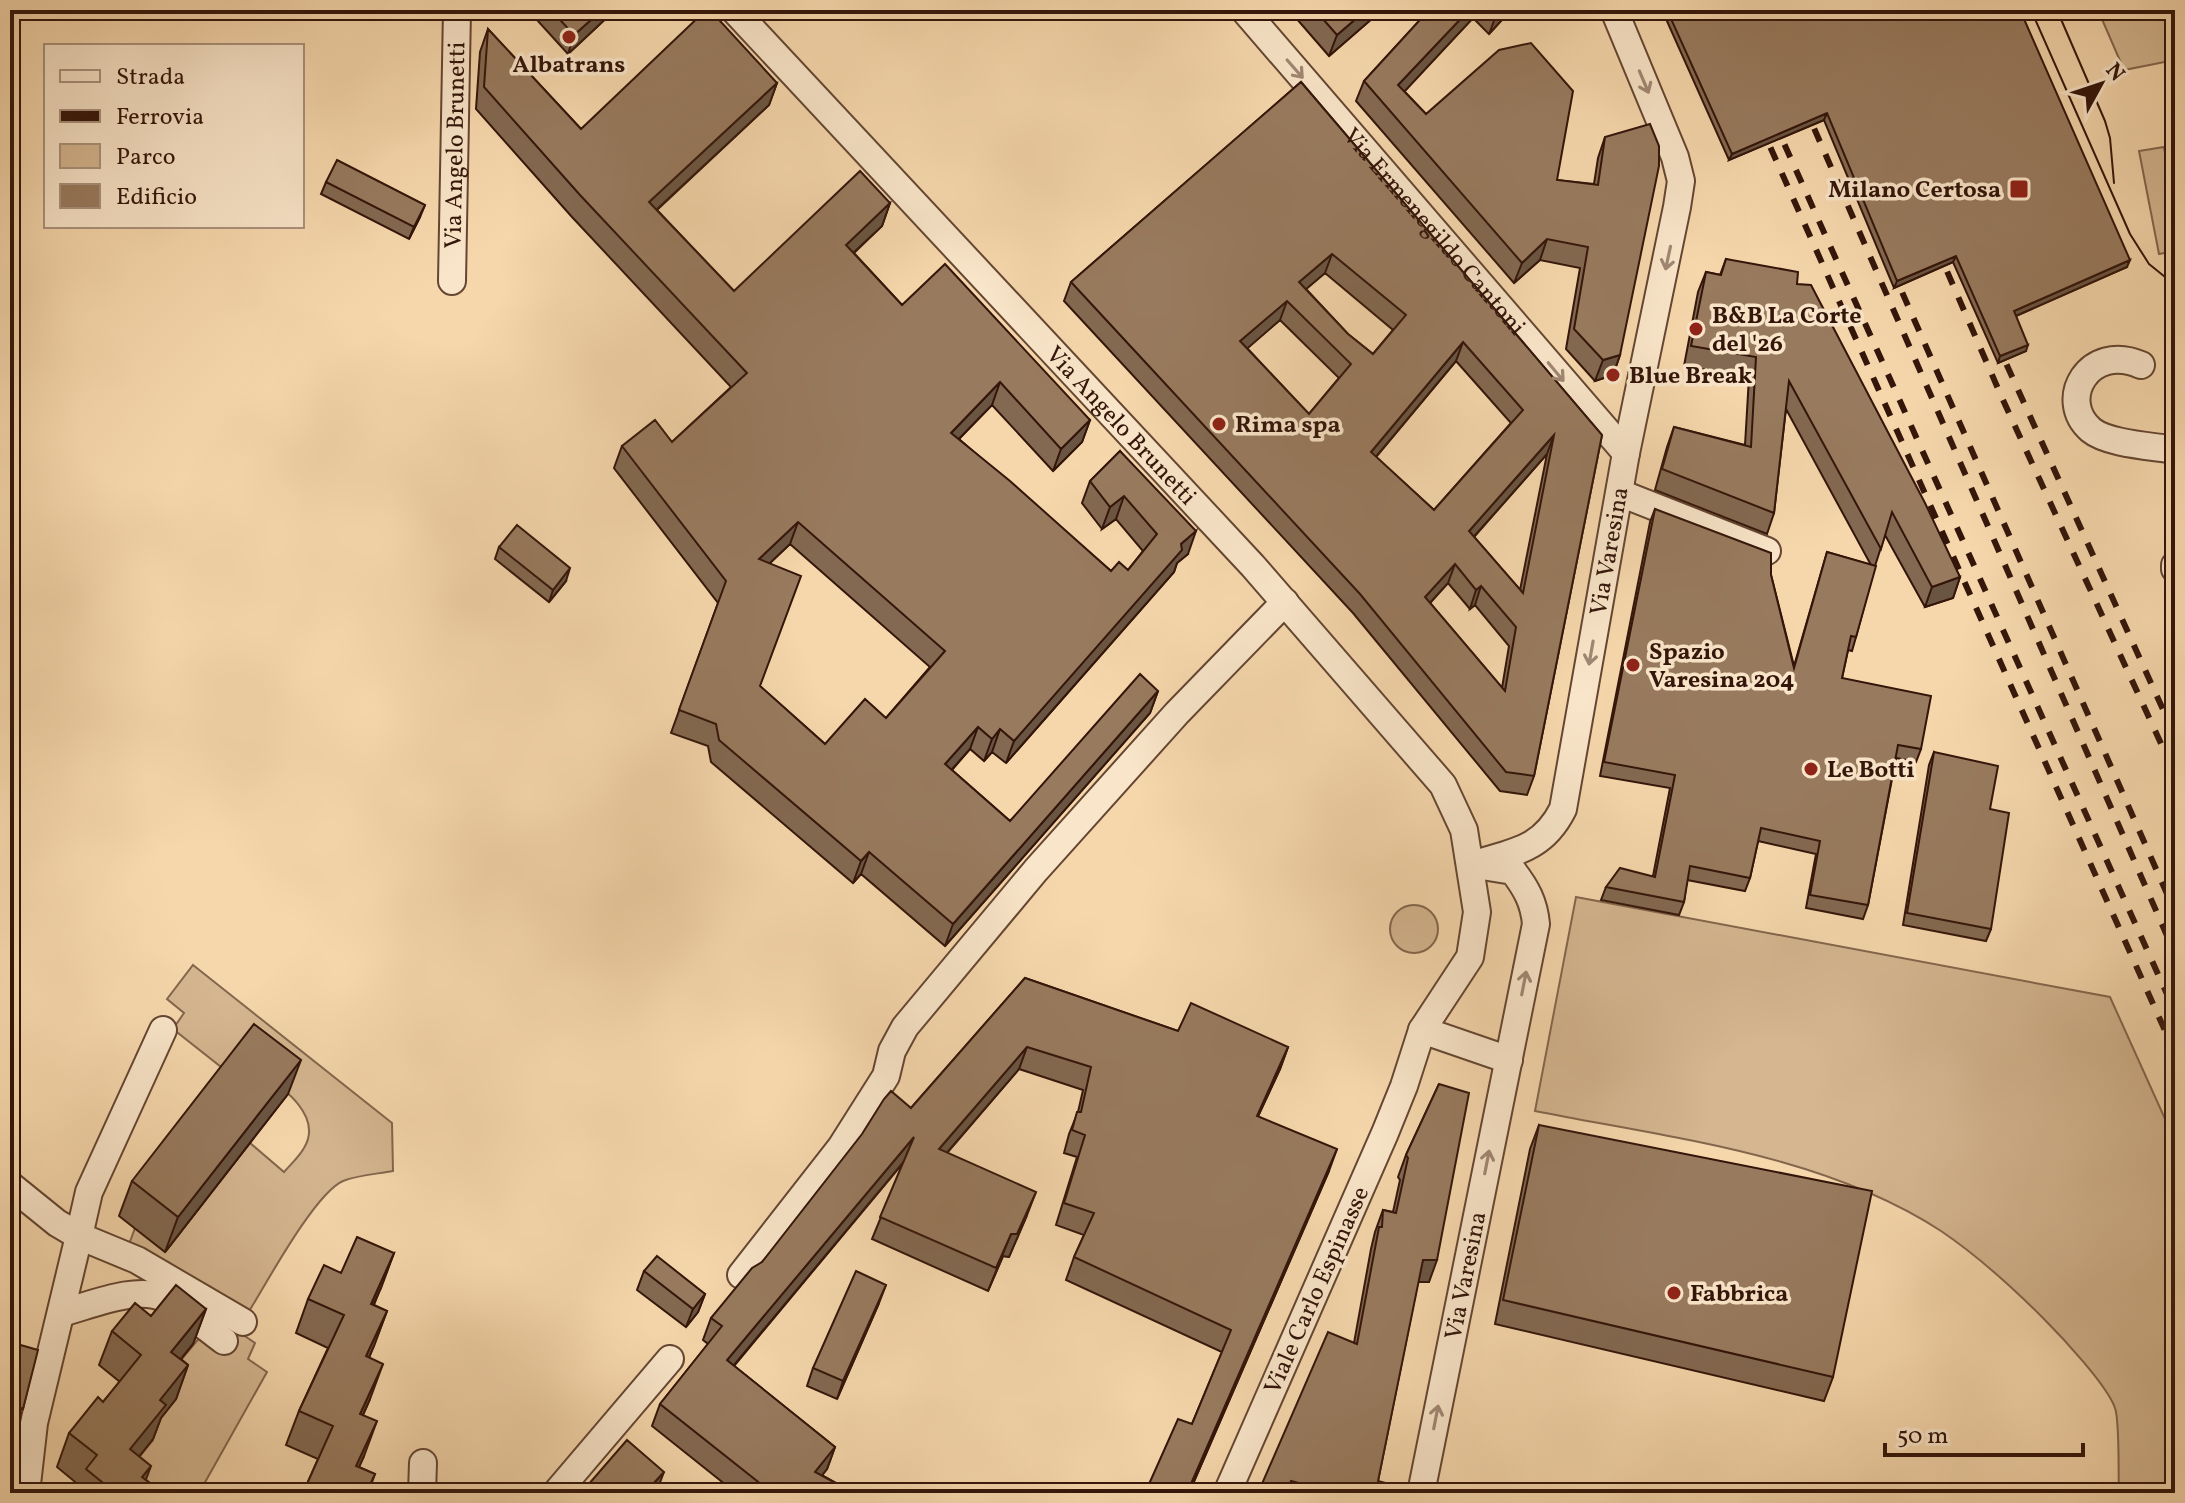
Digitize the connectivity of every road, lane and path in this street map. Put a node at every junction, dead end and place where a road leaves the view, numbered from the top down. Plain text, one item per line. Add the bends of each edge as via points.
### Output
1 (457, 10) edge
2 (734, 10) edge
3 (1244, 10) edge
4 (1614, 10) edge
5 (452, 281) dead end
6 (2141, 365) dead end
7 (2175, 450) edge
8 (1626, 453) junction
9 (1620, 493) junction
10 (1767, 551) edge
11 (1285, 602) junction
12 (1471, 865) junction
13 (163, 1030) dead end
14 (1422, 1030) junction
15 (1509, 1060) junction
16 (10, 1185) edge
17 (79, 1236) junction
18 (741, 1275) dead end
19 (61, 1313) junction
20 (243, 1322) dead end
21 (224, 1341) dead end
22 (670, 1359) dead end
23 (423, 1463) dead end
24 (26, 1493) edge
25 (422, 1493) edge
26 (556, 1493) edge
27 (1227, 1493) edge
28 (1421, 1493) edge

1 - 5 street, Via Angelo Brunetti
2 - 11 street, Via Angelo Brunetti
3 -> 8 street, Via Ermenegildo Cantoni
4 -> 8 street, Via Varesina via 1681,181
6 - 7 street via 2126,358 2097,364 2082,378 2077,396 2081,418 2109,439
8 - 9 street, Via Varesina
9 - 10 street
9 -> 12 street, Via Varesina via 1563,809 1536,843
11 - 12 street, Via Angelo Brunetti via 1443,785 1464,830
11 - 18 street via 1036,870 905,1027 886,1076 841,1147
12 - 14 street, Via Angelo Brunetti via 1477,912 1470,957
15 -> 12 street, Via Varesina via 1535,909 1513,871
13 - 17 street via 89,1192
14 - 15 street
14 - 27 street, Viale Carlo Espinasse via 1404,1086
28 -> 15 street, Via Varesina
16 - 17 street
17 - 19 street
17 - 20 street via 137,1260
19 - 21 street via 135,1293 151,1294
19 - 24 street via 34,1423
22 - 26 street
23 - 25 street

